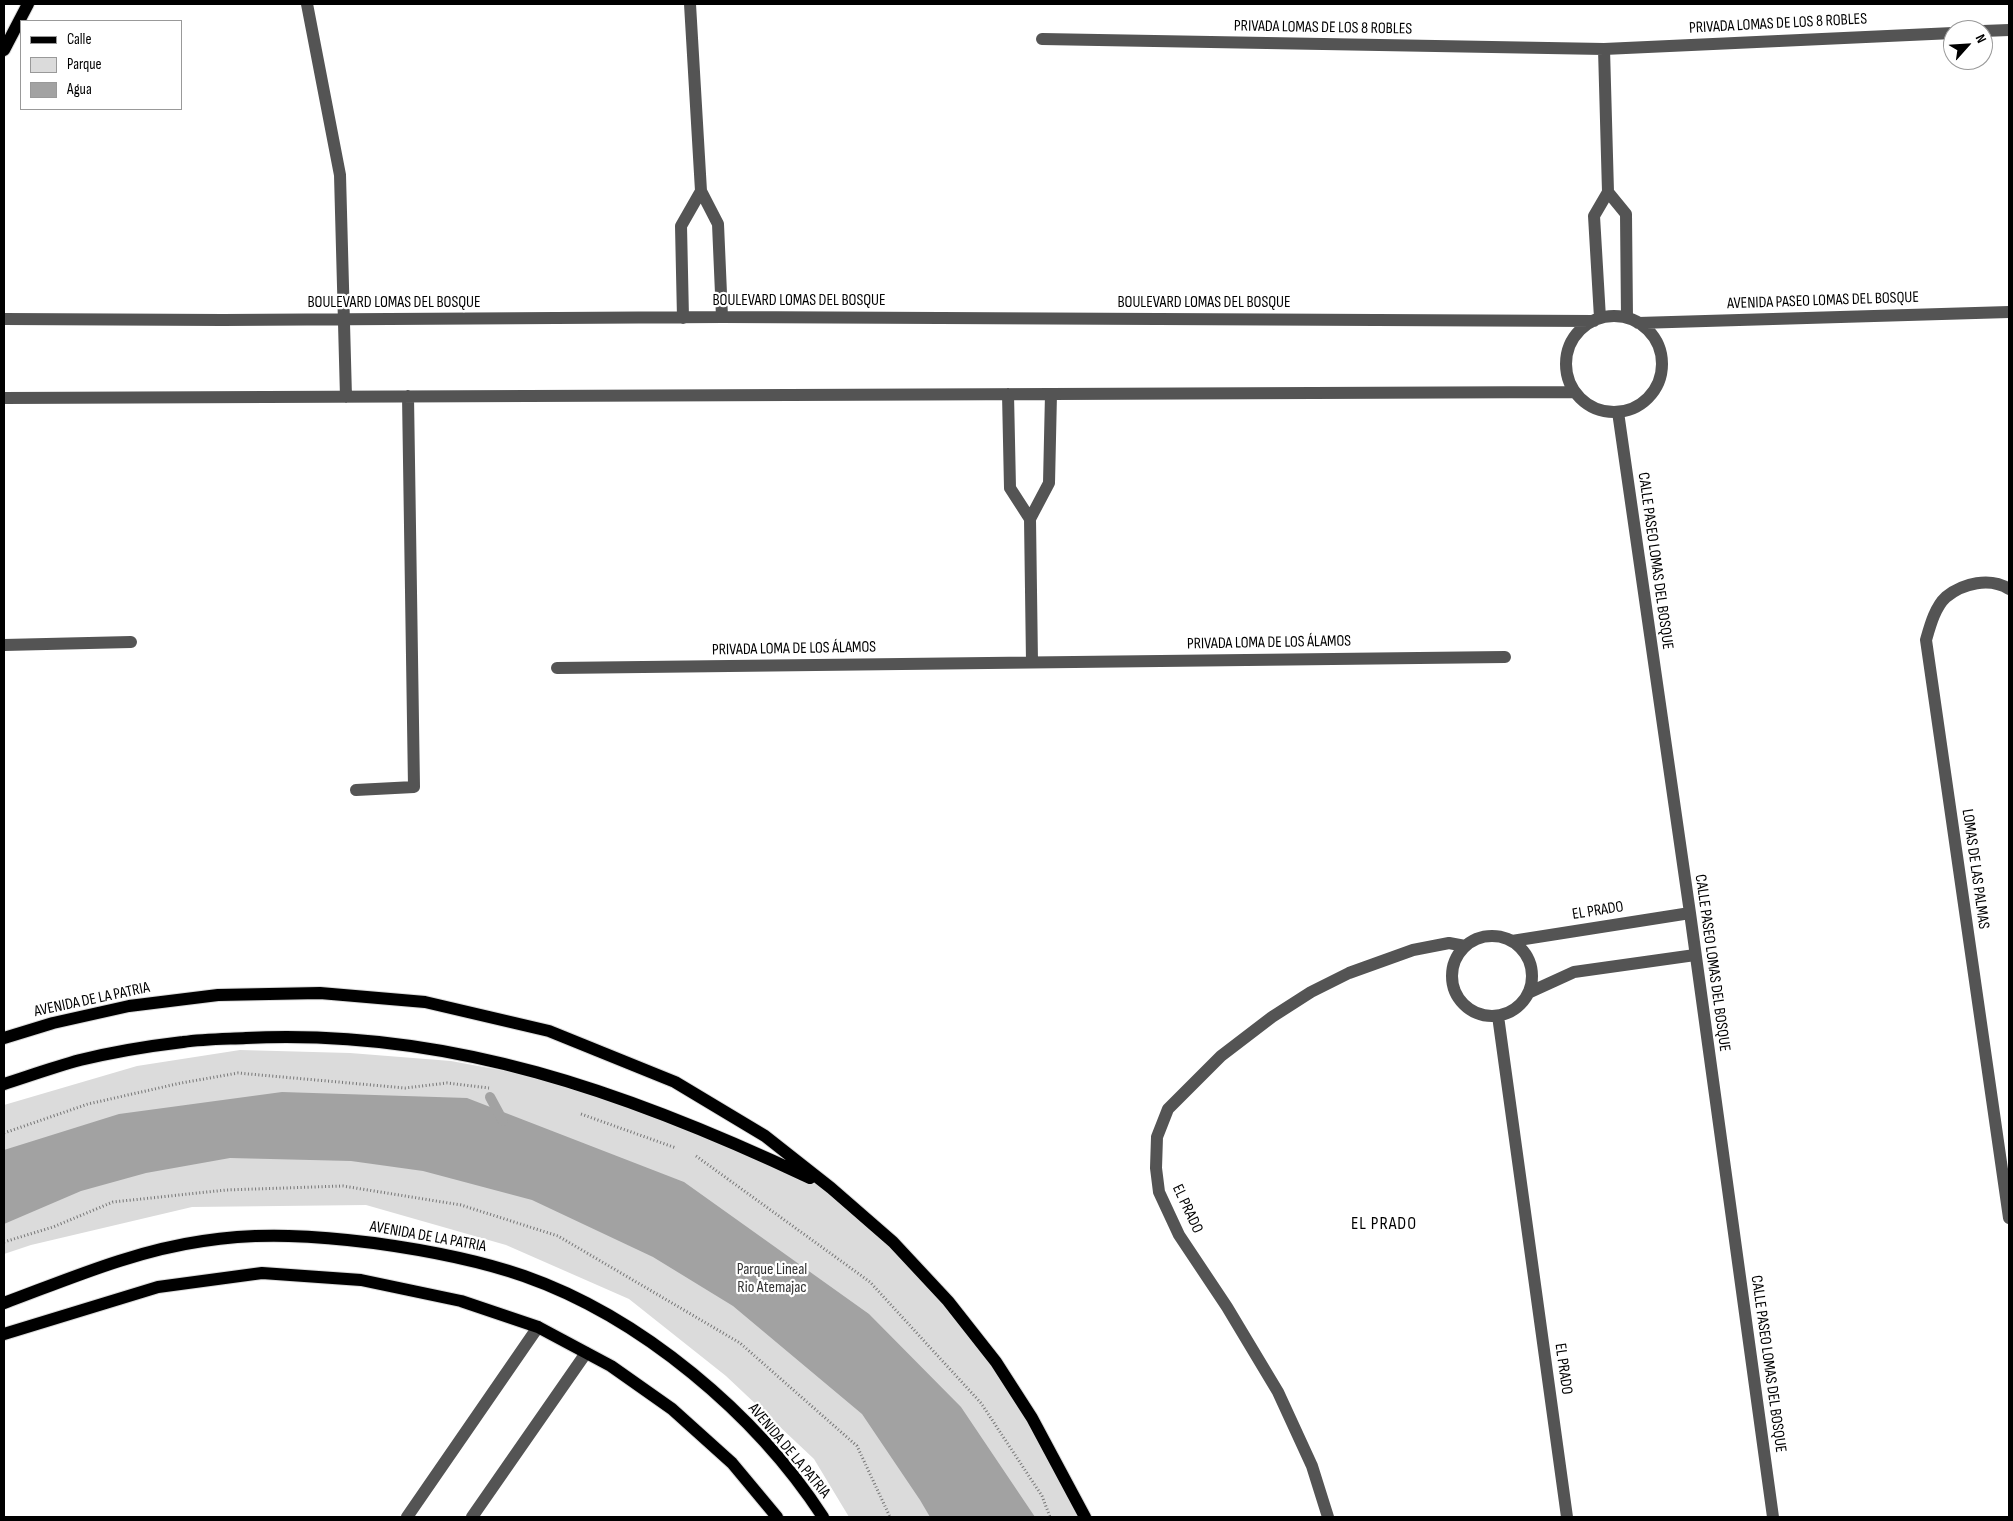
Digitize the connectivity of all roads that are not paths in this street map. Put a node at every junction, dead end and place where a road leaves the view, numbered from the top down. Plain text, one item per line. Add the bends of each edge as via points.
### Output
1 (28, 4) edge
2 (307, 4) edge
3 (690, 4) edge
4 (2009, 30) edge
5 (1993, 31) edge
6 (1943, 32) edge
7 (1042, 39) dead end
8 (1604, 48) junction
9 (4, 50) edge
10 (701, 191) junction
11 (1608, 192) junction
12 (2009, 312) edge
13 (722, 317) junction
14 (683, 318) junction
15 (4, 319) edge
16 (344, 319) junction
17 (1597, 320) junction
18 (1632, 320) junction
19 (1575, 392) junction
20 (1008, 394) junction
21 (1051, 394) junction
22 (408, 396) junction
23 (346, 397) junction
24 (4, 398) edge
25 (1618, 412) junction
26 (1030, 519) junction
27 (2009, 589) edge
28 (131, 642) dead end
29 (4, 645) edge
30 (1505, 657) dead end
31 (1032, 662) junction
32 (557, 668) dead end
33 (356, 790) dead end
34 (1690, 913) junction
35 (1512, 941) junction
36 (1465, 946) junction
37 (1695, 955) junction
38 (1528, 993) junction
39 (1498, 1016) junction
40 (4, 1038) edge
41 (4, 1084) edge
42 (830, 1188) junction
43 (2009, 1218) edge
44 (4, 1303) edge
45 (538, 1327) junction
46 (4, 1334) edge
47 (586, 1352) junction
48 (408, 1517) edge
49 (472, 1517) edge
50 (777, 1517) edge
51 (823, 1517) edge
52 (1085, 1517) edge
53 (1328, 1517) edge
54 (1567, 1517) edge
55 (1773, 1517) edge

1 - 9 main road
2 - 16 street via 340,175
3 - 10 street
4 - 5 street
6 - 8 street, PRIVADA LOMAS DE LOS 8 ROBLES
7 - 8 street, PRIVADA LOMAS DE LOS 8 ROBLES
8 - 11 street
10 - 13 street via 718,224
10 - 14 street via 681,226
11 - 17 street via 1594,216
11 - 18 street via 1626,214
12 - 18 street, AVENIDA PASEO LOMAS DEL BOSQUE
13 - 14 street, BOULEVARD LOMAS DEL BOSQUE
13 - 17 street, BOULEVARD LOMAS DEL BOSQUE
14 - 16 street, BOULEVARD LOMAS DEL BOSQUE
15 - 16 street, BOULEVARD LOMAS DEL BOSQUE
16 - 23 street
17 - 18 street via 1609,316
17 - 19 street via 1575,335 1566,358 1569,381
18 - 25 street via 1655,339 1662,363 1661,375 1657,387 1641,404
19 - 21 street
19 - 25 street via 1594,408
20 - 21 street
20 - 22 street
20 - 26 street via 1010,488
21 - 26 street via 1049,483
22 - 23 street
22 - 33 street via 414,787
23 - 24 street
25 - 34 street, CALLE PASEO LOMAS DEL BOSQUE
26 - 31 street
27 - 43 street, LOMAS DE LAS PALMAS via 1984,582 1965,585 1945,598 1926,640
28 - 29 street
30 - 31 street, PRIVADA LOMA DE LOS ÁLAMOS
31 - 32 street, PRIVADA LOMA DE LOS ÁLAMOS
34 - 35 street, EL PRADO
34 - 37 street, CALLE PASEO LOMAS DEL BOSQUE
35 - 36 street via 1488,936
35 - 38 street via 1530,964 1532,984
36 - 39 street via 1453,965 1456,993 1470,1010 1483,1016
36 - 53 street, EL PRADO via 1449,943 1412,950 1348,973 1311,992 1221,1056 1168,1109 1157,1137 1159,1192 1179,1234 1278,1392 1312,1466
37 - 38 street via 1574,972
37 - 55 street, CALLE PASEO LOMAS DEL BOSQUE
38 - 39 street via 1516,1008
39 - 54 street, EL PRADO
40 - 42 main road, AVENIDA DE LA PATRIA via 129,1006 218,995 320,993 425,1002 549,1031 675,1082 765,1136
41 - 42 main road, AVENIDA DE LA PATRIA via 81,1060 185,1041 292,1036 380,1040 454,1053 564,1079 683,1121
42 - 52 main road, AVENIDA DE LA PATRIA via 893,1242 948,1301 996,1362 1032,1418
44 - 51 main road, AVENIDA DE LA PATRIA via 124,1258 163,1248 244,1237 337,1238 432,1251 479,1262 526,1277 605,1315 655,1346 741,1418 806,1490
45 - 46 main road via 461,1301 361,1280 262,1273 158,1287
45 - 47 main road
45 - 48 street
47 - 49 street
47 - 50 main road via 672,1409 732,1463

